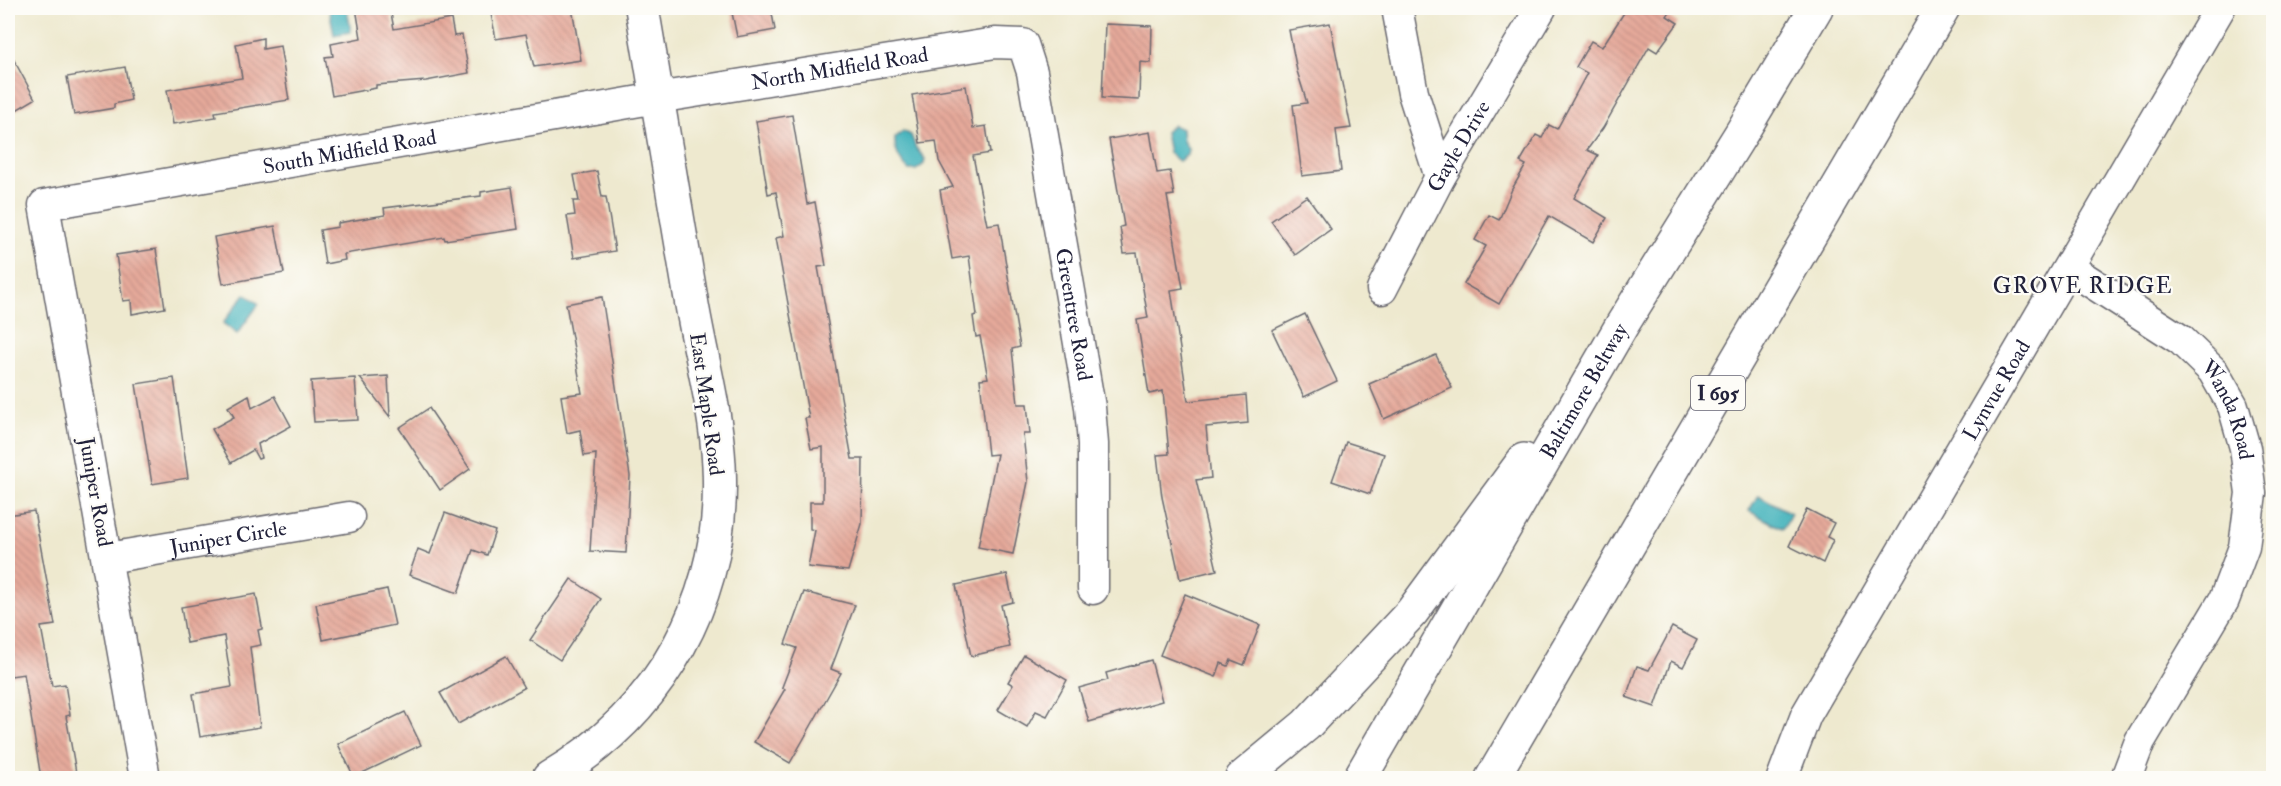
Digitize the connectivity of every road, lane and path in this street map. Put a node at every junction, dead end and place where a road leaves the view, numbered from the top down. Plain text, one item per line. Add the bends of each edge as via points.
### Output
1 (642, 8) edge
2 (1397, 8) edge
3 (1541, 8) edge
4 (1816, 8) edge
5 (1943, 8) edge
6 (2220, 8) edge
7 (1023, 44) joint
8 (657, 98) junction
9 (1440, 177) junction
10 (44, 205) joint
11 (2068, 267) junction
12 (1382, 289) dead end
13 (1622, 326) junction
14 (349, 517) dead end
15 (108, 558) junction
16 (1093, 588) dead end
17 (146, 778) edge
18 (549, 778) edge
19 (1242, 778) edge
20 (1360, 778) edge
21 (1492, 778) edge
22 (1782, 778) edge
23 (2126, 778) edge

1 - 8 main road, East Maple Road
2 - 9 street via 1413,93
3 - 9 street, Gayle Drive
4 - 13 main road, Baltimore Beltway
5 - 21 main road, I 695
6 - 11 street, Lynvue Road
7 - 8 street, North Midfield Road via 995,43
7 - 16 street, Greentree Road via 1032,72 1090,407 1094,444
8 - 10 street, South Midfield Road
8 - 18 main road, East Maple Road via 712,404 719,465 718,521 706,583 688,629 659,681 621,724 579,761
9 - 12 street, Gayle Drive
10 - 15 street, Juniper Road
11 - 22 street, Lynvue Road via 1806,715
11 - 23 street, Wanda Road via 2181,340 2213,371 2233,406 2245,448 2251,493 2244,547 2224,600 2140,741
13 - 19 main road via 1412,612 1306,725
13 - 20 main road, Baltimore Beltway
14 - 15 street, Juniper Circle
15 - 17 street, Juniper Road

